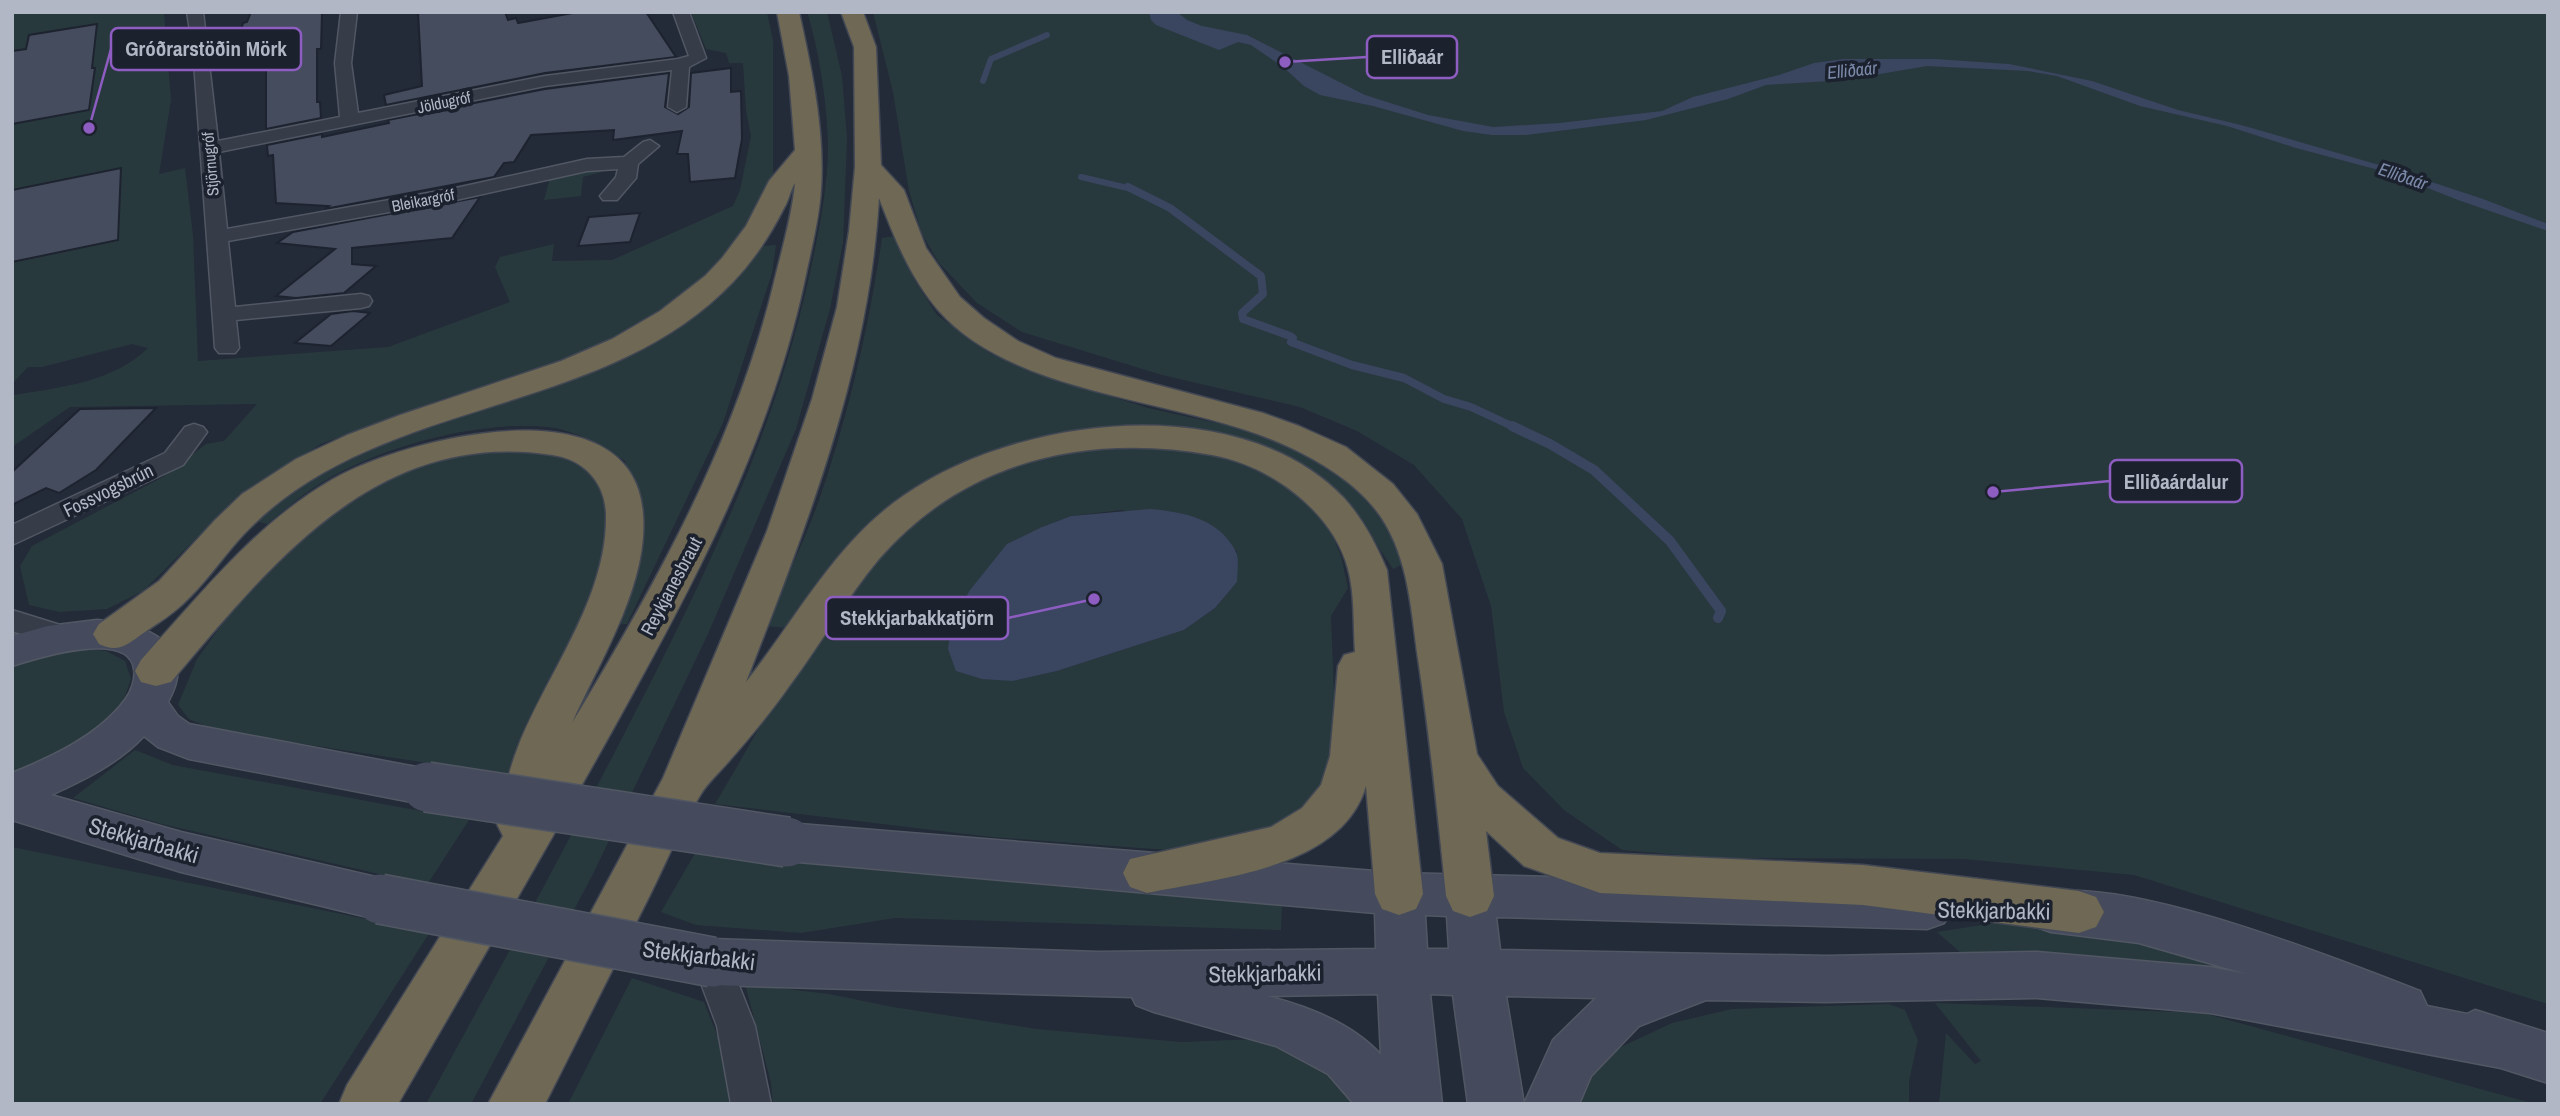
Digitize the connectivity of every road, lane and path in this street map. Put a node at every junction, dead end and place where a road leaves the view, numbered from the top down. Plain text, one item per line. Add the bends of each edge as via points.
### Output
1 (195, 12) edge
2 (349, 12) edge
3 (681, 12) edge
4 (788, 12) edge
5 (852, 12) edge
6 (681, 64) junction
7 (677, 107) dead end
8 (350, 121) junction
9 (650, 146) dead end
10 (208, 149) junction
11 (807, 152) junction
12 (629, 162) junction
13 (868, 167) junction
14 (610, 196) dead end
15 (216, 237) junction
16 (361, 301) dead end
17 (223, 316) junction
18 (227, 348) dead end
19 (194, 432) dead end
20 (12, 536) edge
21 (1368, 570) junction
22 (12, 620) edge
23 (113, 634) junction
24 (62, 636) junction
25 (12, 651) edge
26 (151, 687) junction
27 (1455, 757) junction
28 (685, 780) junction
29 (12, 791) edge
30 (12, 802) edge
31 (507, 873) junction
32 (1147, 873) junction
33 (1399, 894) junction
34 (1469, 896) junction
35 (2079, 912) junction
36 (712, 962) junction
37 (1403, 971) junction
38 (1476, 972) junction
39 (1098, 975) junction
40 (1705, 977) junction
41 (2498, 1044) junction
42 (2548, 1058) edge
43 (367, 1104) edge
44 (516, 1104) edge
45 (751, 1104) edge
46 (1390, 1104) edge
47 (1414, 1104) edge
48 (1496, 1104) edge
49 (1551, 1104) edge

1 - 10 street, Stjörnugróf
2 - 8 street via 343,63
3 - 6 street via 698,58
4 - 11 highway, Reykjanesbraut via 801,67
5 - 13 highway via 865,47
6 - 7 street
6 - 8 street, Jöldugróf via 545,81
8 - 10 street, Jöldugróf
9 - 12 street
10 - 15 street, Stjörnugróf
11 - 23 highway via 780,185 757,232 728,270 664,323 579,367 396,428 310,467 248,509 171,593
11 - 31 highway, Reykjanesbraut via 808,186 783,317 727,474 672,589
12 - 14 street via 626,178
12 - 15 street, Bleikargróf via 576,167 456,194
13 - 27 highway via 890,190 912,248 949,303 1007,348 1066,372 1287,433 1334,456 1380,492 1403,523 1423,564
13 - 28 highway via 852,307 829,399 786,531
15 - 17 street, Stjörnugróf
16 - 17 street
17 - 18 street, Stjörnugróf
19 - 20 street, Fossvogsbrún via 174,459
21 - 28 highway via 1359,543 1330,504 1257,457 1193,439 1152,435 1063,441 1027,450 935,491 878,537 750,706
21 - 32 highway via 1352,756 1341,793 1318,821 1282,844
21 - 33 highway
22 - 24 street
23 - 24 main road
23 - 26 main road, Stekkjarbakki via 136,641 151,653
24 - 25 main road
26 - 29 main road via 121,730 86,757
26 - 31 highway via 267,549 298,519 352,482 414,457 489,441 543,442 593,456 609,469 622,497 625,517 617,564 593,635 540,749
26 - 32 main road, Stekkjarbakki, bridge via 154,722 189,742 427,787 788,842
27 - 34 highway
27 - 35 highway via 1482,799 1541,852 1600,873 1863,885
28 - 44 highway
30 - 36 main road, Stekkjarbakki, bridge via 181,852 380,898
31 - 43 highway, Reykjanesbraut
32 - 33 main road, Stekkjarbakki
33 - 34 main road, Stekkjarbakki
33 - 37 main road
34 - 35 main road, Stekkjarbakki
34 - 38 main road
35 - 41 main road, Stekkjarbakki via 2141,921 2295,967
36 - 39 main road, Stekkjarbakki
36 - 45 street via 736,1026
37 - 38 main road, Stekkjarbakki
37 - 39 main road, Stekkjarbakki
37 - 47 main road
38 - 40 main road, Stekkjarbakki
38 - 48 main road
39 - 46 main road via 1287,1025 1347,1056
40 - 41 main road, Stekkjarbakki via 2051,976 2210,990
40 - 49 main road via 1620,1009 1572,1058
41 - 42 main road, Stekkjarbakki

